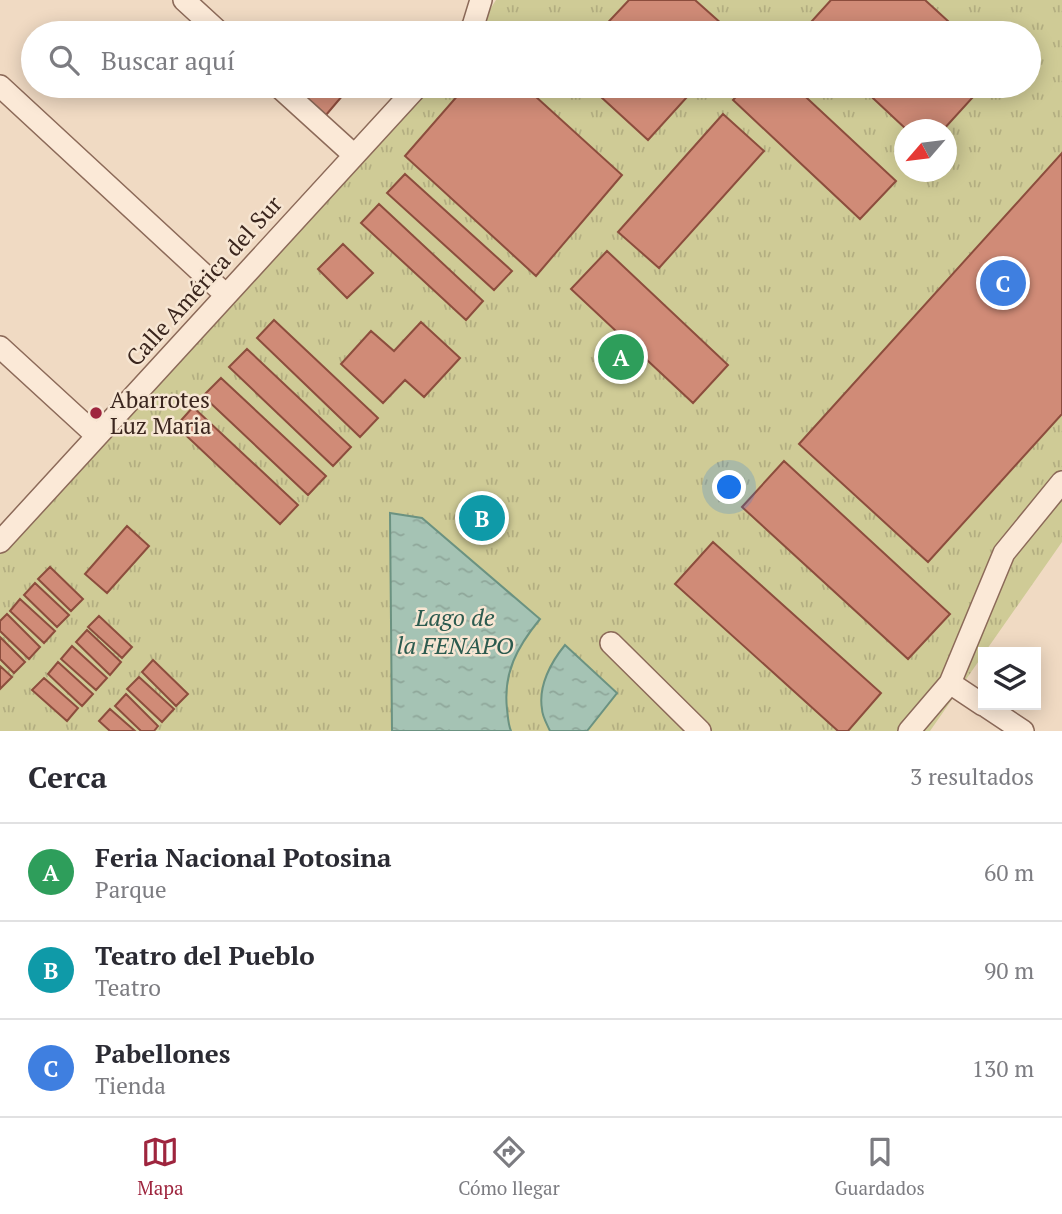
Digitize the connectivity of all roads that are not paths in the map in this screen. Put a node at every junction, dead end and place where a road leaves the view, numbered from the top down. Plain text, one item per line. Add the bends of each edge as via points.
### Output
1 (184, 0) edge
2 (481, 0) edge
3 (207, 21) edge
4 (475, 21) edge
5 (0, 86) edge
6 (291, 98) edge
7 (407, 98) edge
8 (354, 155) junction
9 (226, 295) junction
10 (0, 347) edge
11 (97, 436) junction
12 (1062, 482) edge
13 (0, 542) edge
14 (611, 643) dead end
15 (950, 683) junction
16 (978, 702) edge
17 (991, 710) edge
18 (700, 731) edge
19 (909, 731) edge
20 (1023, 731) edge

1 - 3 street
2 - 4 street
5 - 9 street
6 - 8 street
7 - 8 street, Calle América del Sur
8 - 9 street, Calle América del Sur
9 - 11 street, Calle América del Sur
10 - 11 street
11 - 13 street, Calle América del Sur
12 - 15 street via 1004,553
14 - 18 street
15 - 16 street
15 - 19 street
17 - 20 street

